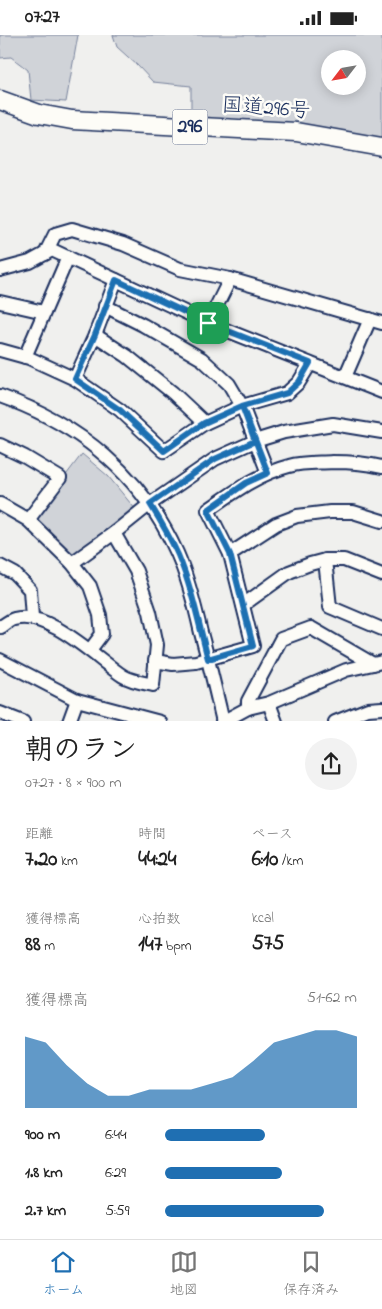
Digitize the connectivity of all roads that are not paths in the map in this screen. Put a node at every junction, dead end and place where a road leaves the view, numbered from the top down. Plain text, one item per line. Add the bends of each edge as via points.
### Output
1 (0, 100) edge
2 (382, 147) edge
3 (45, 254) junction
4 (68, 257) junction
5 (0, 270) edge
6 (230, 279) junction
7 (116, 280) junction
8 (0, 302) edge
9 (105, 307) junction
10 (44, 312) junction
11 (376, 321) edge
12 (208, 323) junction
13 (95, 335) junction
14 (0, 350) edge
15 (25, 357) junction
16 (310, 363) junction
17 (345, 377) junction
18 (75, 379) junction
19 (382, 392) edge
20 (0, 396) edge
21 (242, 406) junction
22 (204, 423) junction
23 (382, 432) edge
24 (255, 441) junction
25 (0, 445) edge
26 (382, 467) edge
27 (268, 473) junction
28 (0, 504) edge
29 (150, 504) junction
30 (28, 520) junction
31 (382, 521) edge
32 (114, 533) junction
33 (230, 554) junction
34 (325, 560) junction
35 (72, 563) junction
36 (0, 566) edge
37 (382, 575) edge
38 (242, 605) junction
39 (32, 617) junction
40 (0, 626) edge
41 (382, 629) edge
42 (90, 651) junction
43 (208, 659) junction
44 (0, 660) edge
45 (155, 661) junction
46 (378, 663) edge
47 (77, 700) junction
48 (269, 703) junction
49 (248, 708) junction
50 (382, 708) edge
51 (0, 713) edge
52 (23, 721) edge
53 (69, 721) edge
54 (160, 721) edge
55 (223, 721) edge
56 (276, 721) edge
57 (335, 721) edge

1 - 2 highway, 国道296号 / 296 via 39,114 72,121 296,132
3 - 4 street via 52,250
3 - 5 street via 30,263
3 - 6 street via 55,234 72,229 123,244 180,269
4 - 7 street
4 - 10 street
6 - 11 street
6 - 12 street
7 - 9 street
7 - 12 street
8 - 10 street
9 - 13 street
9 - 21 street via 202,359 229,384
10 - 15 street
11 - 17 street
12 - 16 street
13 - 18 street
13 - 22 street via 128,356
14 - 15 street
15 - 18 street
16 - 17 street
16 - 21 street via 299,382 287,393
17 - 19 street
18 - 22 street via 120,410 164,451
20 - 29 street via 26,405 79,435 125,475
21 - 22 street
21 - 24 street
23 - 24 street via 333,424 284,432
24 - 27 street
24 - 29 street via 215,459
25 - 30 street via 60,478
26 - 27 street via 348,462 313,463 290,465
27 - 33 street via 246,483 208,510
28 - 30 street
29 - 32 street
29 - 43 street via 183,567
30 - 35 street
31 - 33 street via 353,512 297,517 276,523
32 - 35 street
32 - 45 street via 136,571 150,612 157,645
33 - 38 street
34 - 37 street via 344,560
34 - 38 street via 289,572
34 - 41 street via 330,607
35 - 42 street via 90,586 100,615 102,634
36 - 39 street via 15,574 30,590
38 - 43 street via 253,646
39 - 40 street via 13,619
39 - 42 street via 60,630
42 - 45 street via 125,678 153,685
43 - 45 street via 173,664
43 - 55 street
44 - 47 street
46 - 48 street via 346,670
46 - 49 street via 312,628 281,639 248,701
47 - 53 street
47 - 54 street
48 - 49 street
48 - 56 street
49 - 55 street
50 - 57 street via 368,709
51 - 52 street

